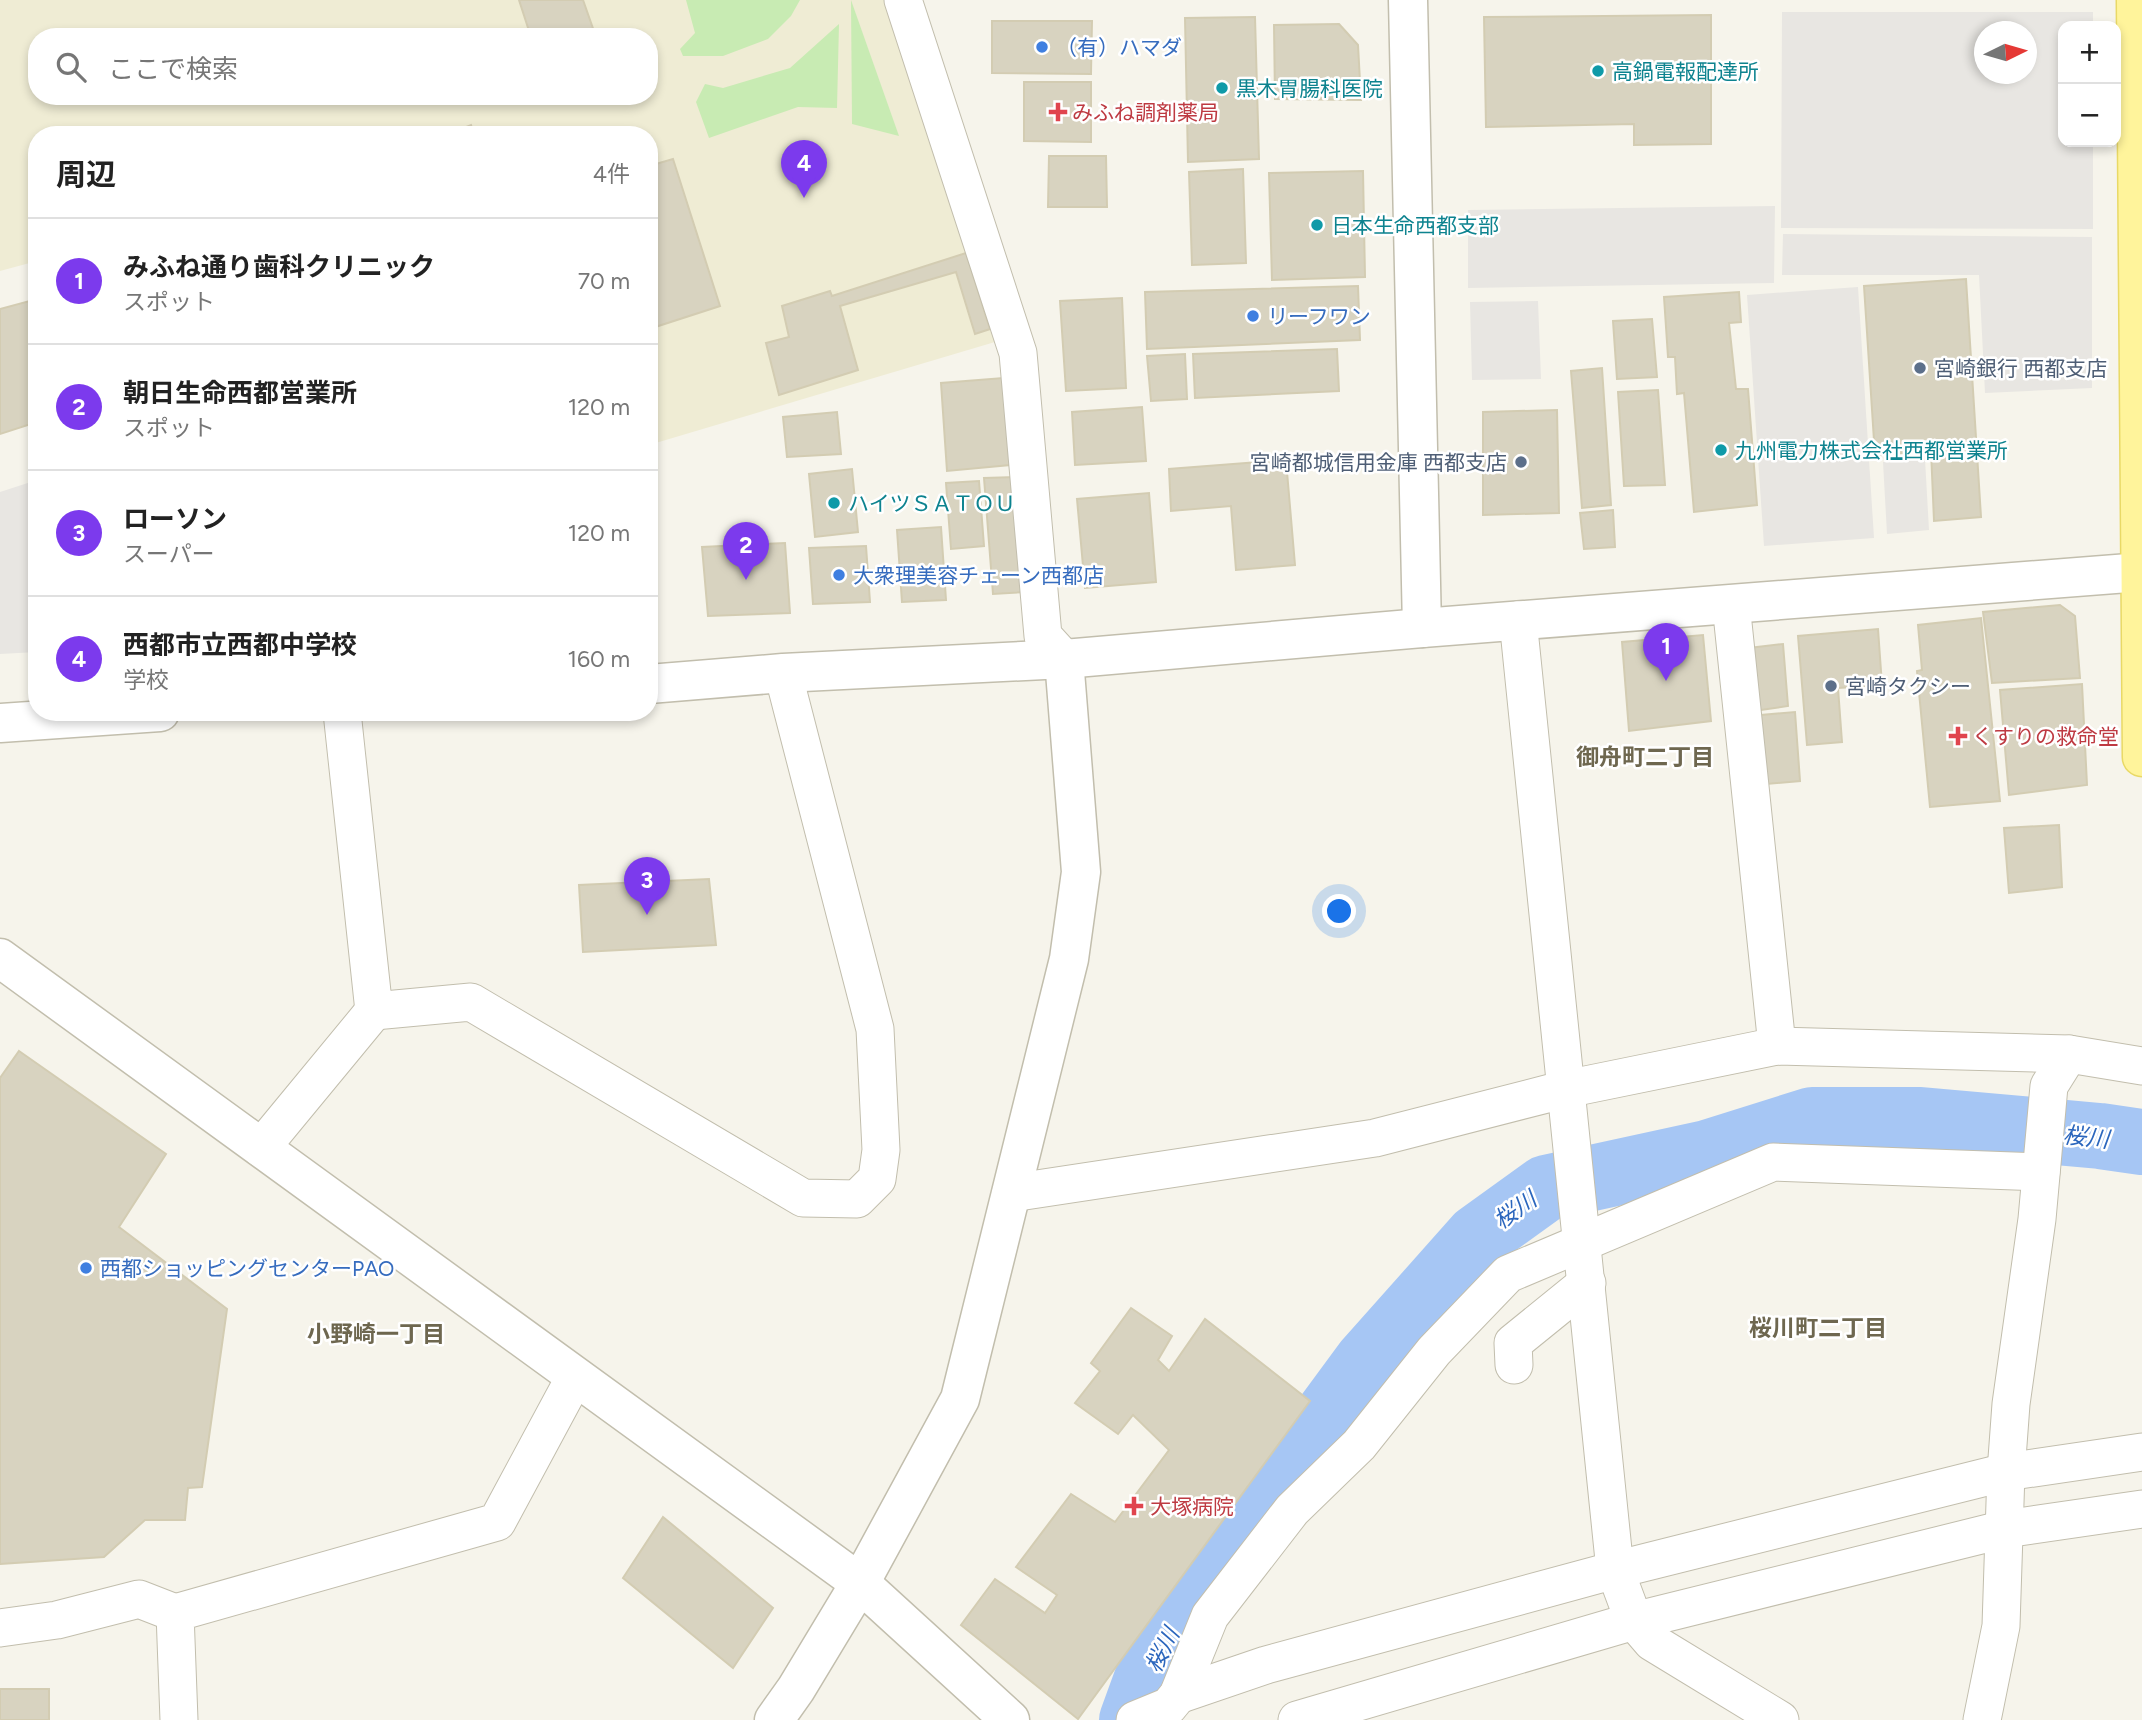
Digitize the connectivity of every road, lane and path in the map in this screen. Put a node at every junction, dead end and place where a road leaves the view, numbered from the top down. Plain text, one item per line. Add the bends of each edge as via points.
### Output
1 (903, 0) edge
2 (1408, 0) edge
3 (2136, 0) edge
4 (2141, 326) edge
5 (2141, 572) edge
6 (1731, 604) junction
7 (1518, 620) junction
8 (1423, 628) junction
9 (1064, 659) junction
10 (783, 673) junction
11 (658, 683) edge
12 (29, 721) edge
13 (343, 721) edge
14 (0, 723) edge
15 (2142, 757) edge
16 (0, 958) edge
17 (374, 1012) junction
18 (1777, 1046) junction
19 (2070, 1054) junction
20 (2142, 1066) edge
21 (1567, 1098) junction
22 (261, 1148) junction
23 (2041, 1163) junction
24 (1011, 1193) junction
25 (1582, 1233) junction
26 (1587, 1283) junction
27 (1514, 1365) dead end
28 (575, 1377) junction
29 (2142, 1452) edge
30 (2006, 1472) junction
31 (2142, 1508) edge
32 (2005, 1530) junction
33 (1615, 1570) junction
34 (860, 1583) junction
35 (175, 1613) junction
36 (1634, 1621) junction
37 (0, 1629) edge
38 (1173, 1700) junction
39 (179, 1720) edge
40 (774, 1720) edge
41 (1010, 1720) edge
42 (1135, 1720) edge
43 (1297, 1720) edge
44 (1780, 1720) edge
45 (1982, 1720) edge

1 - 9 street via 1018,353 1043,636
2 - 8 street
3 - 4 main road
4 - 5 main road
5 - 6 street
5 - 15 main road
6 - 7 street
6 - 18 street
7 - 8 street
7 - 21 street
8 - 9 street
9 - 10 street
9 - 24 street via 1081,872 1069,959
10 - 11 street
10 - 17 street via 875,1029 881,1150 877,1179 856,1199 803,1198 471,1002
12 - 14 street
13 - 17 street
16 - 22 street
17 - 22 street
18 - 19 street
18 - 21 street
19 - 20 street
19 - 23 street via 2049,1086
21 - 24 street via 1375,1138
21 - 25 street
22 - 28 street
23 - 25 street via 1773,1161
23 - 30 street
24 - 34 street via 960,1399
25 - 26 street
25 - 38 street via 1508,1274 1434,1350 1359,1445 1292,1510 1210,1616
26 - 27 street via 1513,1343
26 - 33 street
28 - 34 street
28 - 35 street via 497,1522
29 - 30 street
30 - 32 street
30 - 33 street
31 - 32 street
32 - 36 street
32 - 45 street via 2001,1626
33 - 36 street
33 - 38 street via 1266,1665
34 - 40 street
34 - 41 street
35 - 37 street via 139,1599
35 - 39 street
36 - 43 street
36 - 44 street via 1652,1642
38 - 42 street

